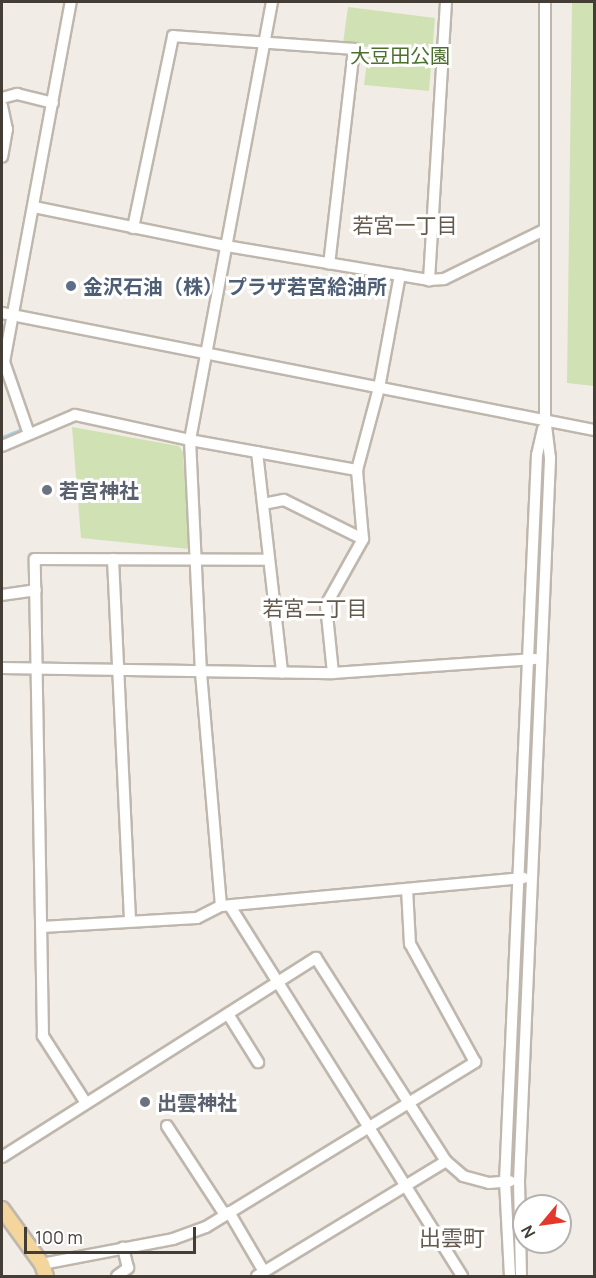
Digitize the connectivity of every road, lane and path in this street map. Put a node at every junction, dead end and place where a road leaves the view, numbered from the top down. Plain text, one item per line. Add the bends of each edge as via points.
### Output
1 (71, 2) edge
2 (272, 2) edge
3 (446, 2) edge
4 (545, 2) edge
5 (266, 42) junction
6 (2, 99) edge
7 (53, 103) junction
8 (2, 106) edge
9 (2, 157) edge
10 (34, 207) junction
11 (133, 228) junction
12 (544, 230) junction
13 (226, 246) junction
14 (329, 264) junction
15 (400, 275) junction
16 (429, 280) junction
17 (6, 313) edge
18 (207, 351) junction
19 (379, 388) junction
20 (545, 420) junction
21 (594, 429) edge
22 (29, 434) junction
23 (190, 440) junction
24 (2, 446) edge
25 (257, 452) junction
26 (357, 470) junction
27 (263, 504) junction
28 (363, 539) junction
29 (113, 559) junction
30 (269, 560) junction
31 (195, 562) junction
32 (36, 590) junction
33 (2, 595) edge
34 (540, 658) junction
35 (528, 659) junction
36 (2, 668) edge
37 (37, 669) junction
38 (121, 669) junction
39 (282, 673) junction
40 (333, 673) junction
41 (201, 674) junction
42 (525, 878) junction
43 (407, 889) junction
44 (225, 906) junction
45 (130, 921) junction
46 (42, 927) junction
47 (276, 981) junction
48 (228, 1014) junction
49 (258, 1062) dead end
50 (86, 1102) junction
51 (408, 1104) junction
52 (167, 1126) dead end
53 (370, 1127) junction
54 (2, 1157) edge
55 (446, 1161) junction
56 (519, 1181) junction
57 (505, 1182) junction
58 (407, 1186) junction
59 (2, 1209) edge
60 (227, 1214) junction
61 (123, 1248) junction
62 (44, 1270) edge
63 (260, 1274) edge
64 (117, 1276) edge
65 (462, 1276) edge
66 (510, 1276) edge
67 (521, 1276) edge

1 - 7 street
2 - 5 street
3 - 16 street
4 - 12 street
5 - 11 street via 173,36
5 - 13 street
5 - 14 street via 354,49
6 - 7 street via 17,94
7 - 10 street
8 - 9 street via 7,129
10 - 11 street
10 - 17 street
11 - 13 street
12 - 16 street via 444,279
12 - 20 street
13 - 14 street
13 - 18 street
14 - 15 street
15 - 16 street
15 - 19 street
17 - 18 street
17 - 22 street via 4,362
18 - 19 street
18 - 23 street
19 - 20 street
19 - 26 street
20 - 21 street
20 - 34 street via 550,458
20 - 35 street via 537,455
22 - 23 street via 75,415
22 - 24 street
23 - 25 street
23 - 31 street via 197,531
25 - 26 street
25 - 27 street
26 - 28 street
27 - 28 street via 284,500
27 - 30 street
28 - 40 street via 326,604
29 - 31 street
29 - 32 street via 35,559
29 - 38 street
30 - 31 street
30 - 39 street
31 - 41 street
32 - 33 street
32 - 37 street
34 - 35 street
34 - 42 street
35 - 40 street
35 - 42 street
36 - 37 street
37 - 38 street
37 - 46 street
38 - 41 street
38 - 45 street
39 - 40 street
39 - 41 street
41 - 44 street
42 - 43 street
42 - 56 street
42 - 57 street
43 - 44 street
43 - 51 street via 410,944 475,1062
44 - 45 street via 197,918
44 - 47 street
45 - 46 street
46 - 50 street via 43,1036
47 - 48 street
47 - 51 street via 316,958
47 - 53 street
48 - 49 street
48 - 50 street
50 - 54 street
51 - 53 street
51 - 55 street
52 - 60 street
53 - 58 street
53 - 60 street
55 - 57 street via 463,1176 489,1183
55 - 58 street
56 - 57 street
56 - 67 street
57 - 66 street
58 - 63 street
58 - 65 street
59 - 62 main road
60 - 61 street via 173,1239
60 - 63 street
61 - 62 street
61 - 64 street via 128,1268

